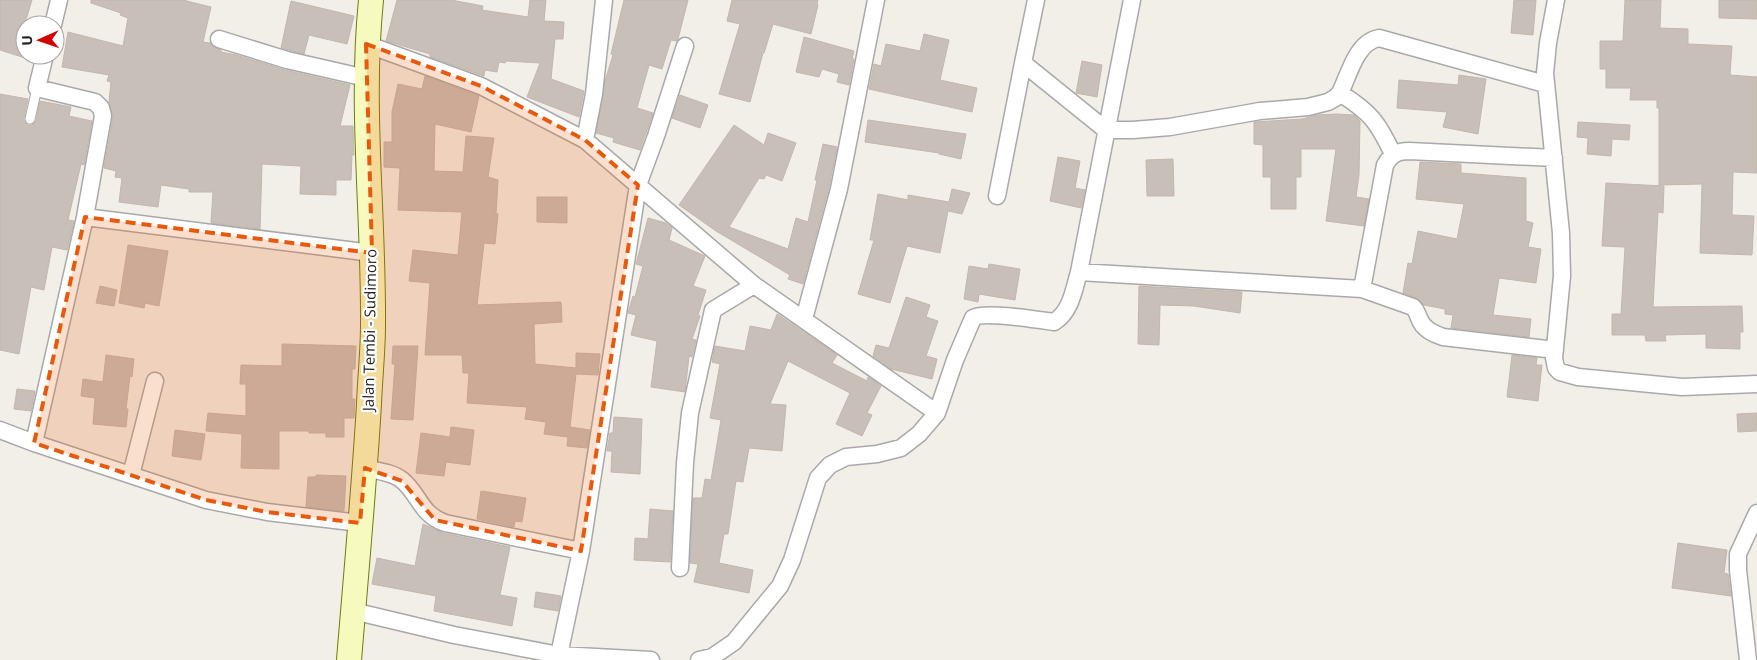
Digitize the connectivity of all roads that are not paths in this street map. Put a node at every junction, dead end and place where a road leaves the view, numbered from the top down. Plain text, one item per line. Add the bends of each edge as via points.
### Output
1 (59, 0) edge
2 (371, 0) edge
3 (604, 0) edge
4 (876, 0) edge
5 (1036, 0) edge
6 (1132, 0) edge
7 (1556, 0) edge
8 (55, 15) edge
9 (219, 39) dead end
10 (366, 44) junction
11 (685, 46) dead end
12 (1023, 63) junction
13 (43, 65) edge
14 (366, 78) junction
15 (1545, 84) junction
16 (37, 88) junction
17 (1340, 93) junction
18 (30, 119) dead end
19 (1106, 130) junction
20 (585, 140) junction
21 (1393, 154) junction
22 (1554, 158) junction
23 (638, 185) junction
24 (997, 196) dead end
25 (85, 217) junction
26 (372, 252) junction
27 (1079, 272) junction
28 (754, 284) junction
29 (1362, 289) junction
30 (804, 319) junction
31 (1555, 350) junction
32 (155, 381) dead end
33 (1757, 384) edge
34 (937, 413) junction
35 (0, 430) edge
36 (34, 443) junction
37 (365, 468) junction
38 (131, 475) junction
39 (1757, 513) edge
40 (360, 523) junction
41 (581, 551) junction
42 (680, 568) dead end
43 (353, 611) junction
44 (559, 655) junction
45 (349, 660) edge
46 (651, 660) edge
47 (699, 660) edge
48 (1748, 660) edge

1 - 8 street
2 - 10 main road, Jalan Tembi - Sudimoro
3 - 20 street via 594,94
4 - 30 street via 839,189
5 - 12 street
6 - 19 street
7 - 15 street via 1545,60
9 - 14 street via 287,60
10 - 14 main road, Jalan Tembi - Sudimoro
10 - 20 street via 481,86
11 - 23 street
12 - 19 street
12 - 24 street
13 - 16 street
14 - 26 main road, Jalan Tembi - Sudimoro
15 - 17 street via 1379,38 1362,48
15 - 22 street
16 - 18 lane
16 - 25 street via 95,102 101,108 103,116
17 - 19 street via 1328,102 1308,107 1260,111 1163,128
17 - 21 street via 1375,121
19 - 27 street
20 - 23 street
21 - 22 street via 1409,151
21 - 29 street via 1385,165
22 - 31 street via 1562,255
23 - 28 street
23 - 41 street
25 - 26 street
25 - 36 street
26 - 37 main road, Jalan Tembi - Sudimoro via 373,326
27 - 29 street
27 - 34 street via 1066,312 1054,322 1003,316 973,318
28 - 30 street
28 - 42 street via 713,310 690,412
29 - 31 street via 1413,307 1426,329 1443,337
30 - 34 street
31 - 33 street via 1556,368 1578,377 1682,387
32 - 38 street
34 - 47 street via 919,434 900,448 846,457 830,465 818,478 792,560 780,586 734,642 712,657
35 - 36 street
36 - 38 street
37 - 40 main road, Jalan Tembi - Sudimoro
37 - 41 street via 390,474 402,481 435,520
38 - 40 street via 206,500 267,512
39 - 48 street via 1738,554
40 - 43 main road, Jalan Tembi - Sudimoro
41 - 44 street
43 - 44 street via 454,636
43 - 45 main road, Jalan Tembi - Sudimoro
44 - 46 street

